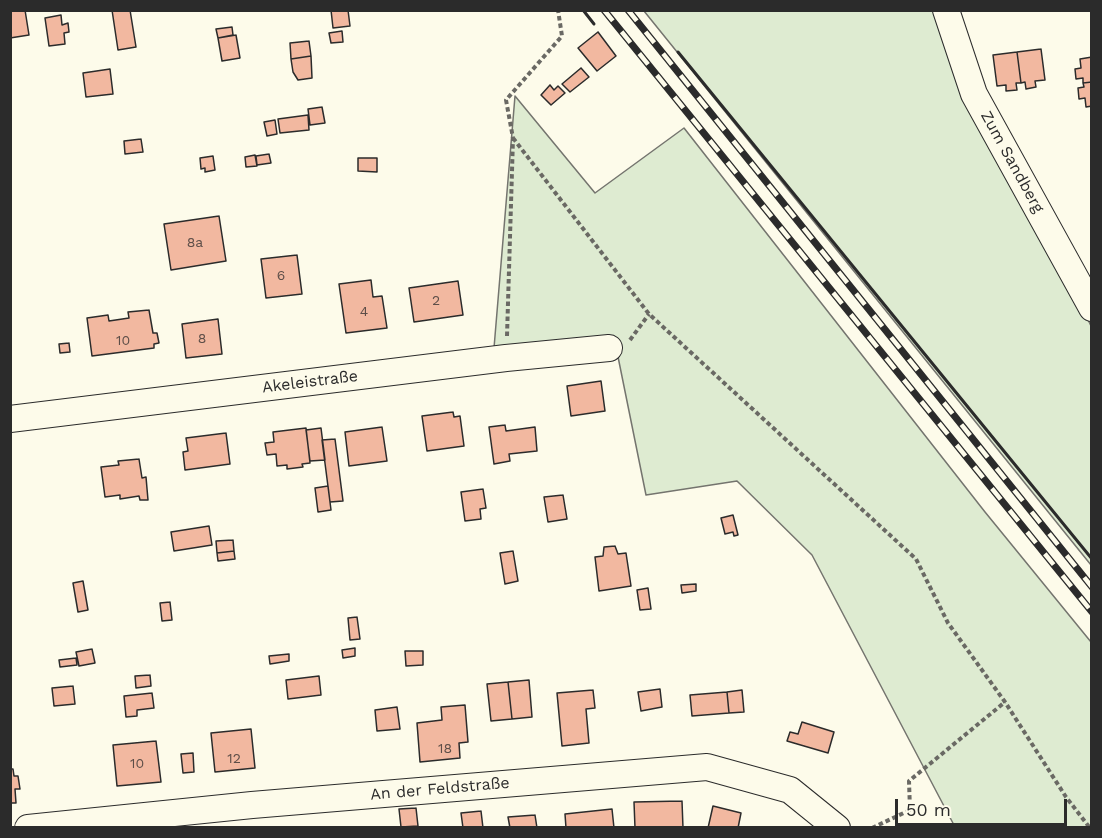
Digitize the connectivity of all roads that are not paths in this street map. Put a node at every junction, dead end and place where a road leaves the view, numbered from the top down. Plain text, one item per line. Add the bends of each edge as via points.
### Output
1 (946, 10) edge
2 (1084, 280) edge
3 (1092, 308) edge
4 (609, 348) dead end
5 (10, 419) edge
6 (28, 828) edge
7 (837, 828) edge

1 - 2 street, Zum Sandberg via 974,94
2 - 3 street, Zum Sandberg
4 - 5 street, Akeleistraße
6 - 7 street, An der Feldstraße via 264,804 707,768 790,790

